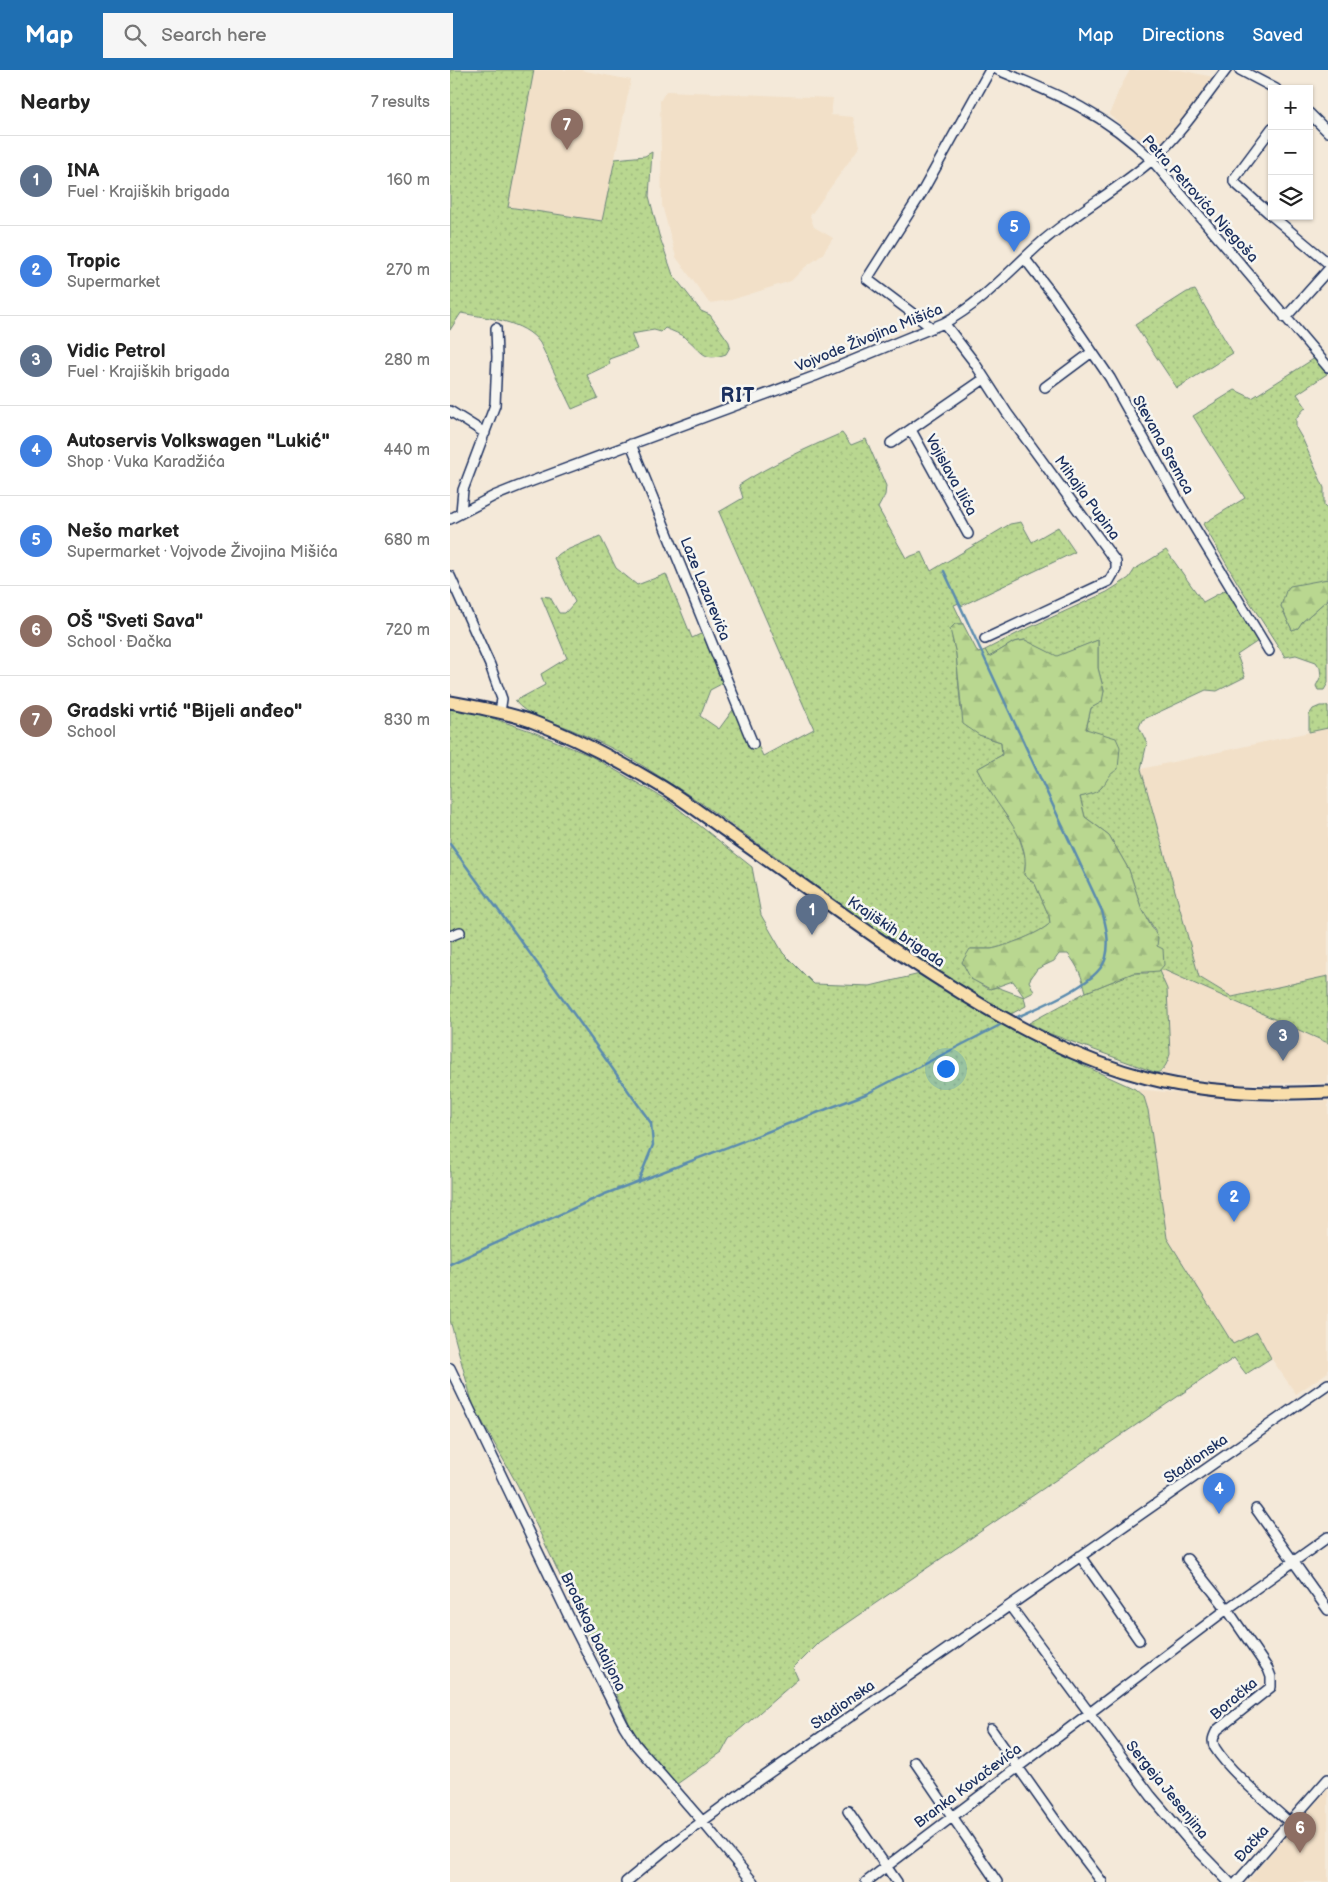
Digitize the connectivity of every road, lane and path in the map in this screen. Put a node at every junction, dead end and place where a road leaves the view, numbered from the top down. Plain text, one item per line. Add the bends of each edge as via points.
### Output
1 (990, 70) edge
2 (998, 70) edge
3 (1226, 70) edge
4 (1240, 70) edge
5 (1268, 85) edge
6 (1313, 117) edge
7 (1271, 130) edge
8 (1328, 132) edge
9 (1152, 160) junction
10 (1268, 213) edge
11 (1277, 220) edge
12 (1025, 259) junction
13 (1328, 262) edge
14 (1328, 270) edge
15 (1285, 318) junction
16 (944, 323) junction
17 (496, 328) dead end
18 (932, 328) junction
19 (1092, 352) junction
20 (1328, 367) edge
21 (984, 379) junction
22 (1045, 387) dead end
23 (450, 411) edge
24 (911, 430) junction
25 (485, 434) junction
26 (891, 443) dead end
27 (631, 444) junction
28 (461, 512) junction
29 (450, 519) edge
30 (968, 534) dead end
31 (450, 576) edge
32 (985, 638) dead end
33 (1269, 651) dead end
34 (450, 702) edge
35 (500, 712) junction
36 (753, 744) dead end
37 (460, 932) dead end
38 (450, 936) edge
39 (1328, 1092) edge
40 (450, 1368) edge
41 (1328, 1384) edge
42 (1256, 1509) dead end
43 (1328, 1537) edge
44 (1080, 1556) junction
45 (1187, 1559) dead end
46 (1293, 1561) junction
47 (1010, 1606) junction
48 (1227, 1609) junction
49 (1328, 1610) edge
50 (1139, 1640) dead end
51 (1088, 1713) junction
52 (992, 1729) dead end
53 (915, 1762) dead end
54 (1018, 1766) junction
55 (1328, 1779) edge
56 (848, 1811) dead end
57 (951, 1816) junction
58 (702, 1820) junction
59 (1289, 1822) junction
60 (885, 1866) junction
61 (626, 1882) edge
62 (753, 1882) edge
63 (866, 1882) edge
64 (897, 1882) edge
65 (997, 1882) edge
66 (1102, 1882) edge
67 (1229, 1882) edge
68 (1238, 1882) edge

1 - 18 street via 921,194 867,279
2 - 9 street, Petra Petrovića Njegoša via 1091,111
3 - 9 street, Vojvode Živojina Mišića
4 - 5 street
6 - 8 street
7 - 10 street via 1234,179 1236,186
9 - 12 street, Vojvode Živojina Mišića via 1069,220
9 - 15 street, Petra Petrovića Njegoša
11 - 13 street
12 - 16 street, Vojvode Živojina Mišića via 983,298
12 - 19 street, Stevana Sremca
14 - 15 street
15 - 20 street, Petra Petrovića Njegoša
16 - 18 street, Vojvode Živojina Mišića
16 - 21 street, Mihajla Pupina
17 - 25 street via 495,405
18 - 27 street, Vojvode Živojina Mišića via 815,376
19 - 22 street
19 - 33 street, Stevana Sremca
21 - 24 street
21 - 32 street, Mihajla Pupina via 1116,562 1116,569 1109,580 1096,588
23 - 25 street
24 - 26 street
24 - 30 street, Vojislava Ilića
25 - 28 street via 463,490
27 - 28 street, Vojvode Živojina Mišića via 519,486
27 - 36 street, Laze Lazarevića
28 - 29 street, Vojvode Živojina Mišića
31 - 35 street via 490,665 502,699
34 - 35 main road, Krajiških brigada
35 - 39 main road, Krajiških brigada via 532,721 586,745 660,785 881,942 1006,1021 1038,1037 1105,1064 1165,1082 1255,1092
37 - 38 street
40 - 58 street, Brodskog bataljona via 624,1726 636,1745
41 - 44 street, Stadionska
42 - 46 street
43 - 46 street, Branka Kovačevića
44 - 47 street, Stadionska
44 - 50 street
45 - 48 street
46 - 48 street, Branka Kovačevića
46 - 49 street
47 - 51 street
47 - 58 street, Stadionska
48 - 51 street, Branka Kovačevića
48 - 59 street, Boračka via 1268,1669 1271,1687 1217,1730 1213,1738 1214,1747
51 - 54 street, Branka Kovačevića
51 - 67 street, Sergeja Jesenjina via 1157,1803
52 - 54 street
53 - 57 street
54 - 57 street, Branka Kovačevića
54 - 66 street
55 - 59 street, Đačka
56 - 60 street
57 - 60 street, Branka Kovačevića
57 - 65 street
58 - 61 street, Stadionska
58 - 62 street, Brodskog bataljona
59 - 68 street, Đačka
60 - 63 street, Branka Kovačevića
60 - 64 street

